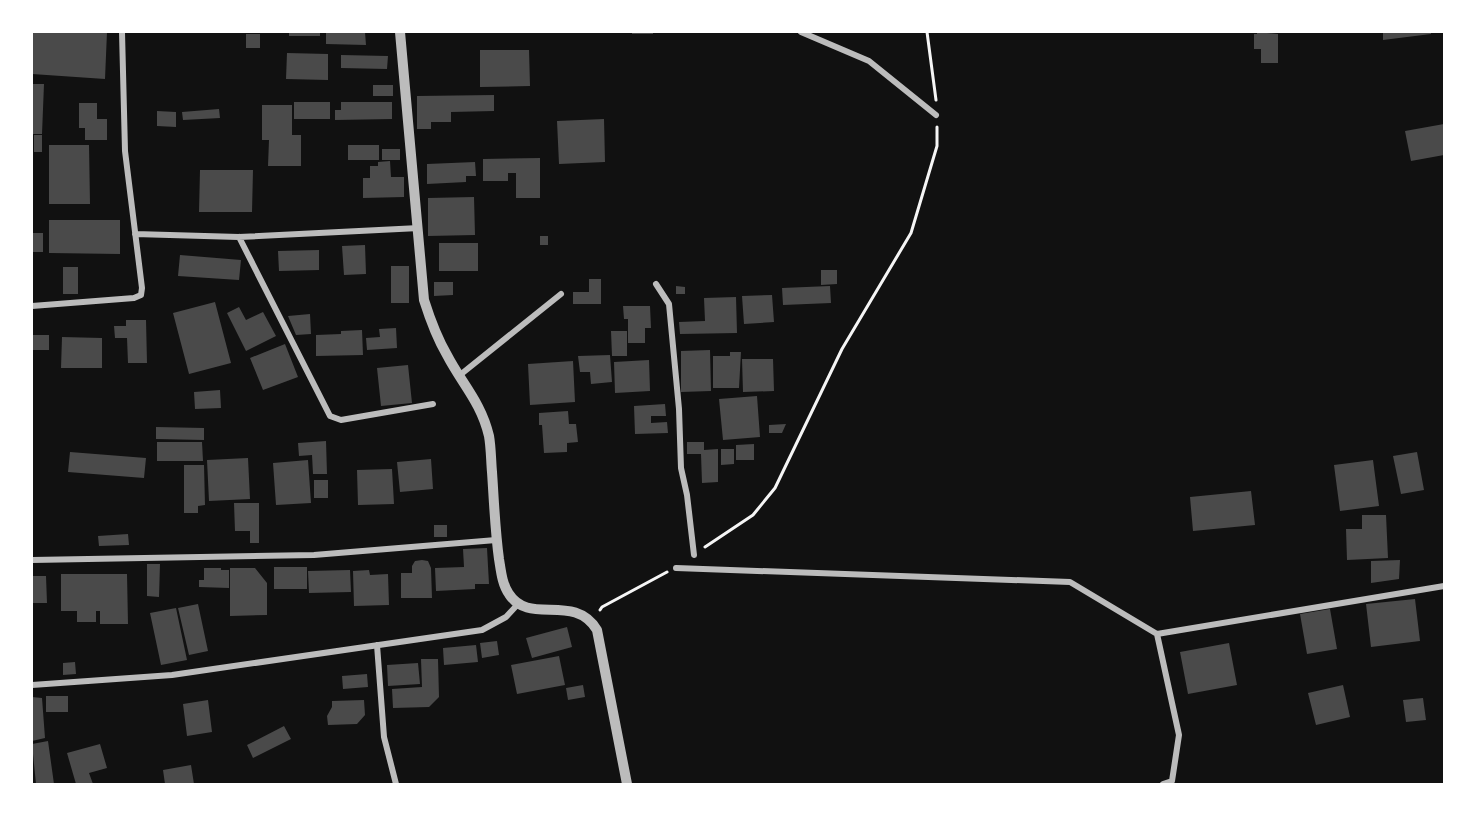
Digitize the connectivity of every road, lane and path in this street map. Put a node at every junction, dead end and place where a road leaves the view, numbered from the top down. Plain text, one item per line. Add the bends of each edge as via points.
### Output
1 (122, 32) edge
2 (400, 32) edge
3 (801, 32) edge
4 (927, 32) edge
5 (936, 116) junction
6 (419, 228) junction
7 (135, 234) junction
8 (239, 237) junction
9 (656, 284) dead end
10 (561, 294) dead end
11 (32, 306) edge
12 (460, 375) junction
13 (433, 404) dead end
14 (496, 540) junction
15 (694, 555) joint
16 (32, 560) edge
17 (676, 568) joint
18 (1444, 586) edge
19 (518, 604) junction
20 (592, 621) junction
21 (1158, 634) junction
22 (377, 645) junction
23 (32, 685) edge
24 (396, 784) edge
25 (627, 784) edge
26 (1163, 784) edge

1 - 7 street via 125,151
2 - 6 street
3 - 5 street via 869,61
4 - 5 path
5 - 15 path via 937,147 911,233 842,349 775,488 753,514
6 - 8 street
6 - 12 street via 424,300 447,356
7 - 8 street
7 - 11 street via 141,295
8 - 13 street via 330,416 341,420
9 - 15 street via 669,304 681,468
10 - 12 street
12 - 14 street via 472,393 489,437
14 - 16 street via 314,555
14 - 19 street via 508,594
17 - 20 path via 602,607
17 - 21 street via 1070,582
18 - 21 street
19 - 20 street via 529,609 573,611
19 - 22 street via 506,617 482,630
20 - 25 street
21 - 26 street via 1179,735 1172,781
22 - 23 street via 172,675
22 - 24 street via 384,737

